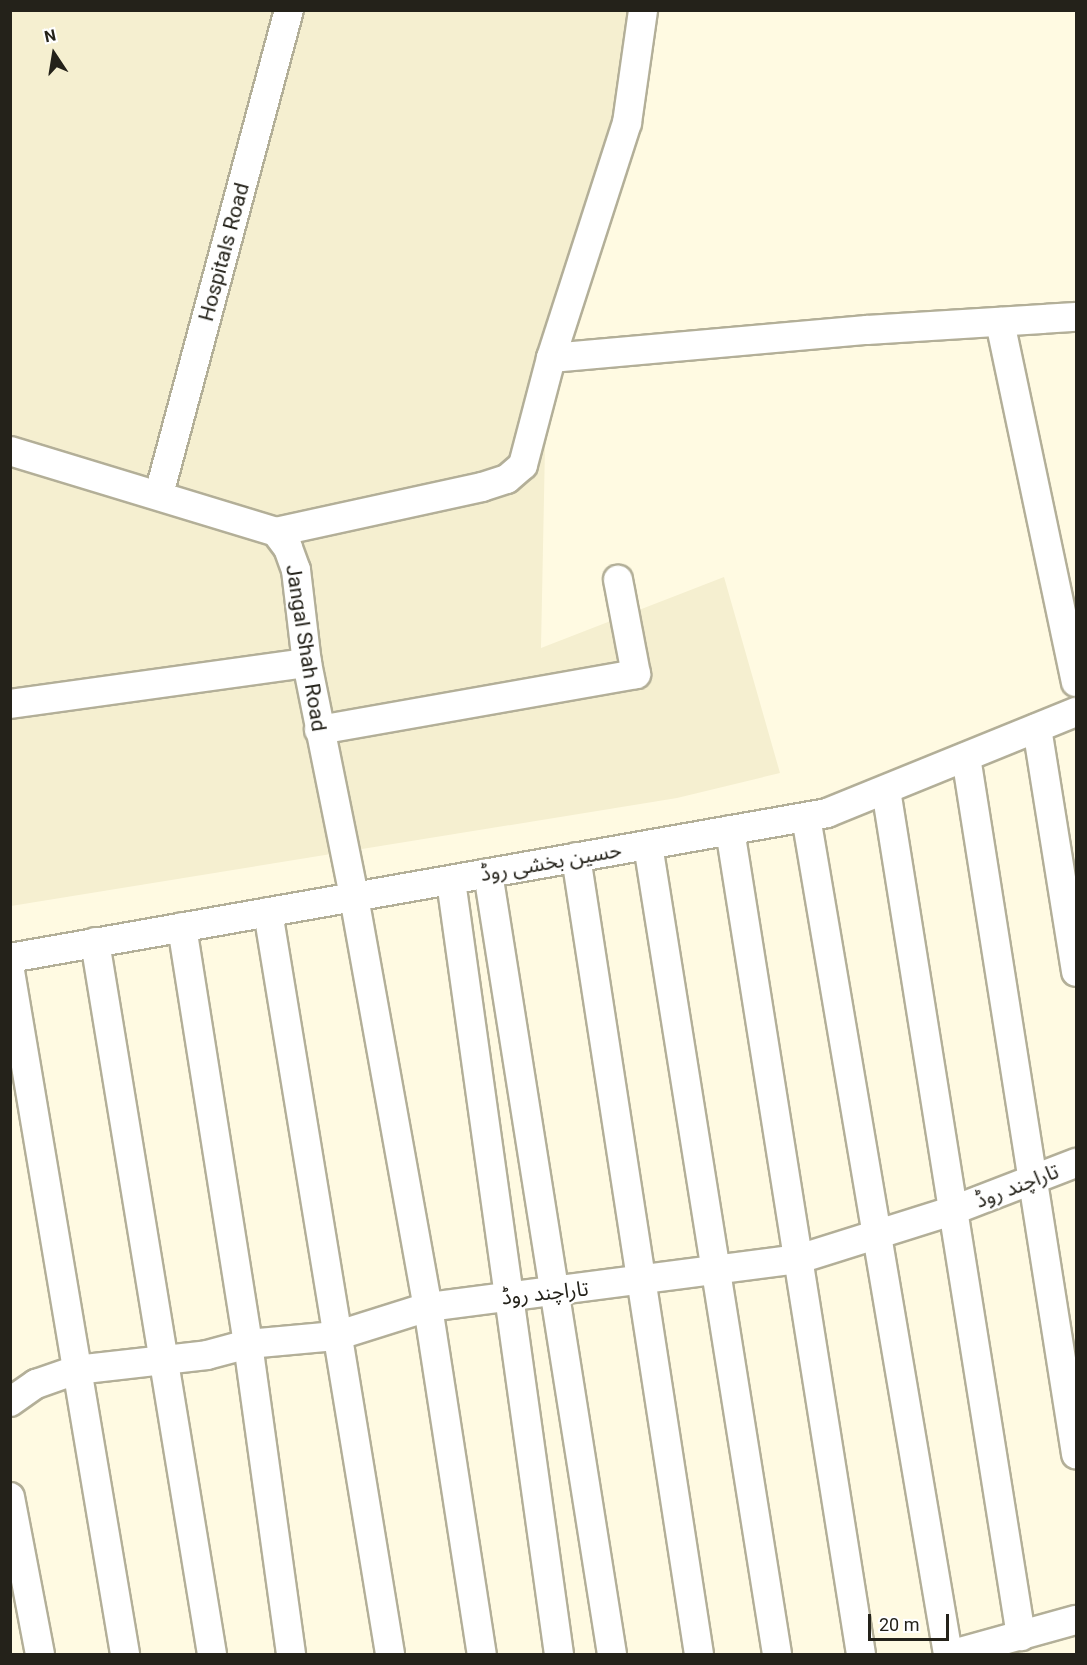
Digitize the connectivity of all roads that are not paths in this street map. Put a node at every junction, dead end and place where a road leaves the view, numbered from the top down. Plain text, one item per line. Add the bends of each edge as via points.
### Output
1 (289, 10) edge
2 (643, 10) edge
3 (1077, 317) edge
4 (1000, 322) junction
5 (551, 358) junction
6 (10, 451) edge
7 (159, 494) junction
8 (276, 532) junction
9 (618, 580) dead end
10 (307, 663) junction
11 (1077, 682) edge
12 (10, 704) edge
13 (1077, 712) edge
14 (1036, 728) junction
15 (319, 730) junction
16 (966, 757) junction
17 (886, 790) junction
18 (806, 817) junction
19 (730, 830) junction
20 (648, 844) junction
21 (576, 857) junction
22 (488, 873) junction
23 (451, 880) junction
24 (354, 897) junction
25 (268, 912) junction
26 (182, 927) junction
27 (95, 942) junction
28 (10, 958) edge
29 (10, 971) edge
30 (1077, 972) edge
31 (1077, 1163) edge
32 (1033, 1179) junction
33 (954, 1210) junction
34 (877, 1236) junction
35 (799, 1259) junction
36 (716, 1270) junction
37 (642, 1282) junction
38 (555, 1291) junction
39 (510, 1296) junction
40 (428, 1307) junction
41 (336, 1336) junction
42 (248, 1344) junction
43 (165, 1359) junction
44 (76, 1370) junction
45 (10, 1402) edge
46 (1077, 1454) edge
47 (10, 1497) edge
48 (1077, 1620) edge
49 (1021, 1636) junction
50 (40, 1654) edge
51 (125, 1654) edge
52 (212, 1654) edge
53 (291, 1654) edge
54 (390, 1654) edge
55 (482, 1654) edge
56 (560, 1654) edge
57 (612, 1654) edge
58 (699, 1654) edge
59 (777, 1654) edge
60 (861, 1654) edge
61 (948, 1654) edge
62 (952, 1654) edge

1 - 7 street, Hospitals Road
2 - 5 street via 627,123
3 - 4 street
4 - 5 street
4 - 11 street
5 - 8 street via 524,465 507,479
6 - 7 street
7 - 8 street
8 - 10 street, Jangal Shah Road via 288,548 296,570
9 - 15 street via 636,674
10 - 12 street
10 - 15 street, Jangal Shah Road
13 - 14 street, حسین بخشی روڈ
14 - 16 street, حسین بخشی روڈ
14 - 30 street
15 - 24 street, Jangal Shah Road
16 - 17 street, حسین بخشی روڈ
16 - 32 street
17 - 18 street, حسین بخشی روڈ via 852,806
17 - 33 street
18 - 19 street, حسین بخشی روڈ
18 - 34 street
19 - 20 street, حسین بخشی روڈ
19 - 35 street
20 - 21 street, حسین بخشی روڈ
20 - 36 street
21 - 22 street, حسین بخشی روڈ
21 - 37 street
22 - 23 street, حسین بخشی روڈ
22 - 38 street
23 - 24 street, حسین بخشی روڈ
23 - 39 street
24 - 25 street, حسین بخشی روڈ
24 - 40 street, Jangal Shah Road
25 - 26 street, حسین بخشی روڈ
25 - 41 street
26 - 27 street, حسین بخشی روڈ
26 - 42 street
27 - 28 street, حسین بخشی روڈ
27 - 43 street
29 - 44 street
31 - 32 street, تاراچند روڈ
32 - 33 street, تاراچند روڈ
32 - 46 street
33 - 34 street, تاراچند روڈ
33 - 49 street
34 - 35 street, تاراچند روڈ
34 - 61 street
35 - 36 street, تاراچند روڈ
35 - 60 street
36 - 37 street, تاراچند روڈ
36 - 59 street
37 - 38 street, تاراچند روڈ
37 - 58 street
38 - 39 street, تاراچند روڈ
38 - 57 street
39 - 40 street, تاراچند روڈ
39 - 56 street
40 - 41 street, تاراچند روڈ
40 - 55 street, Jangal Shah Road
41 - 42 street, تاراچند روڈ
41 - 54 street
42 - 43 street, تاراچند روڈ via 207,1355
42 - 53 street
43 - 44 street, تاراچند روڈ
43 - 52 street
44 - 45 street, تاراچند روڈ via 36,1384
44 - 51 street
47 - 50 street
48 - 49 street
49 - 62 street

